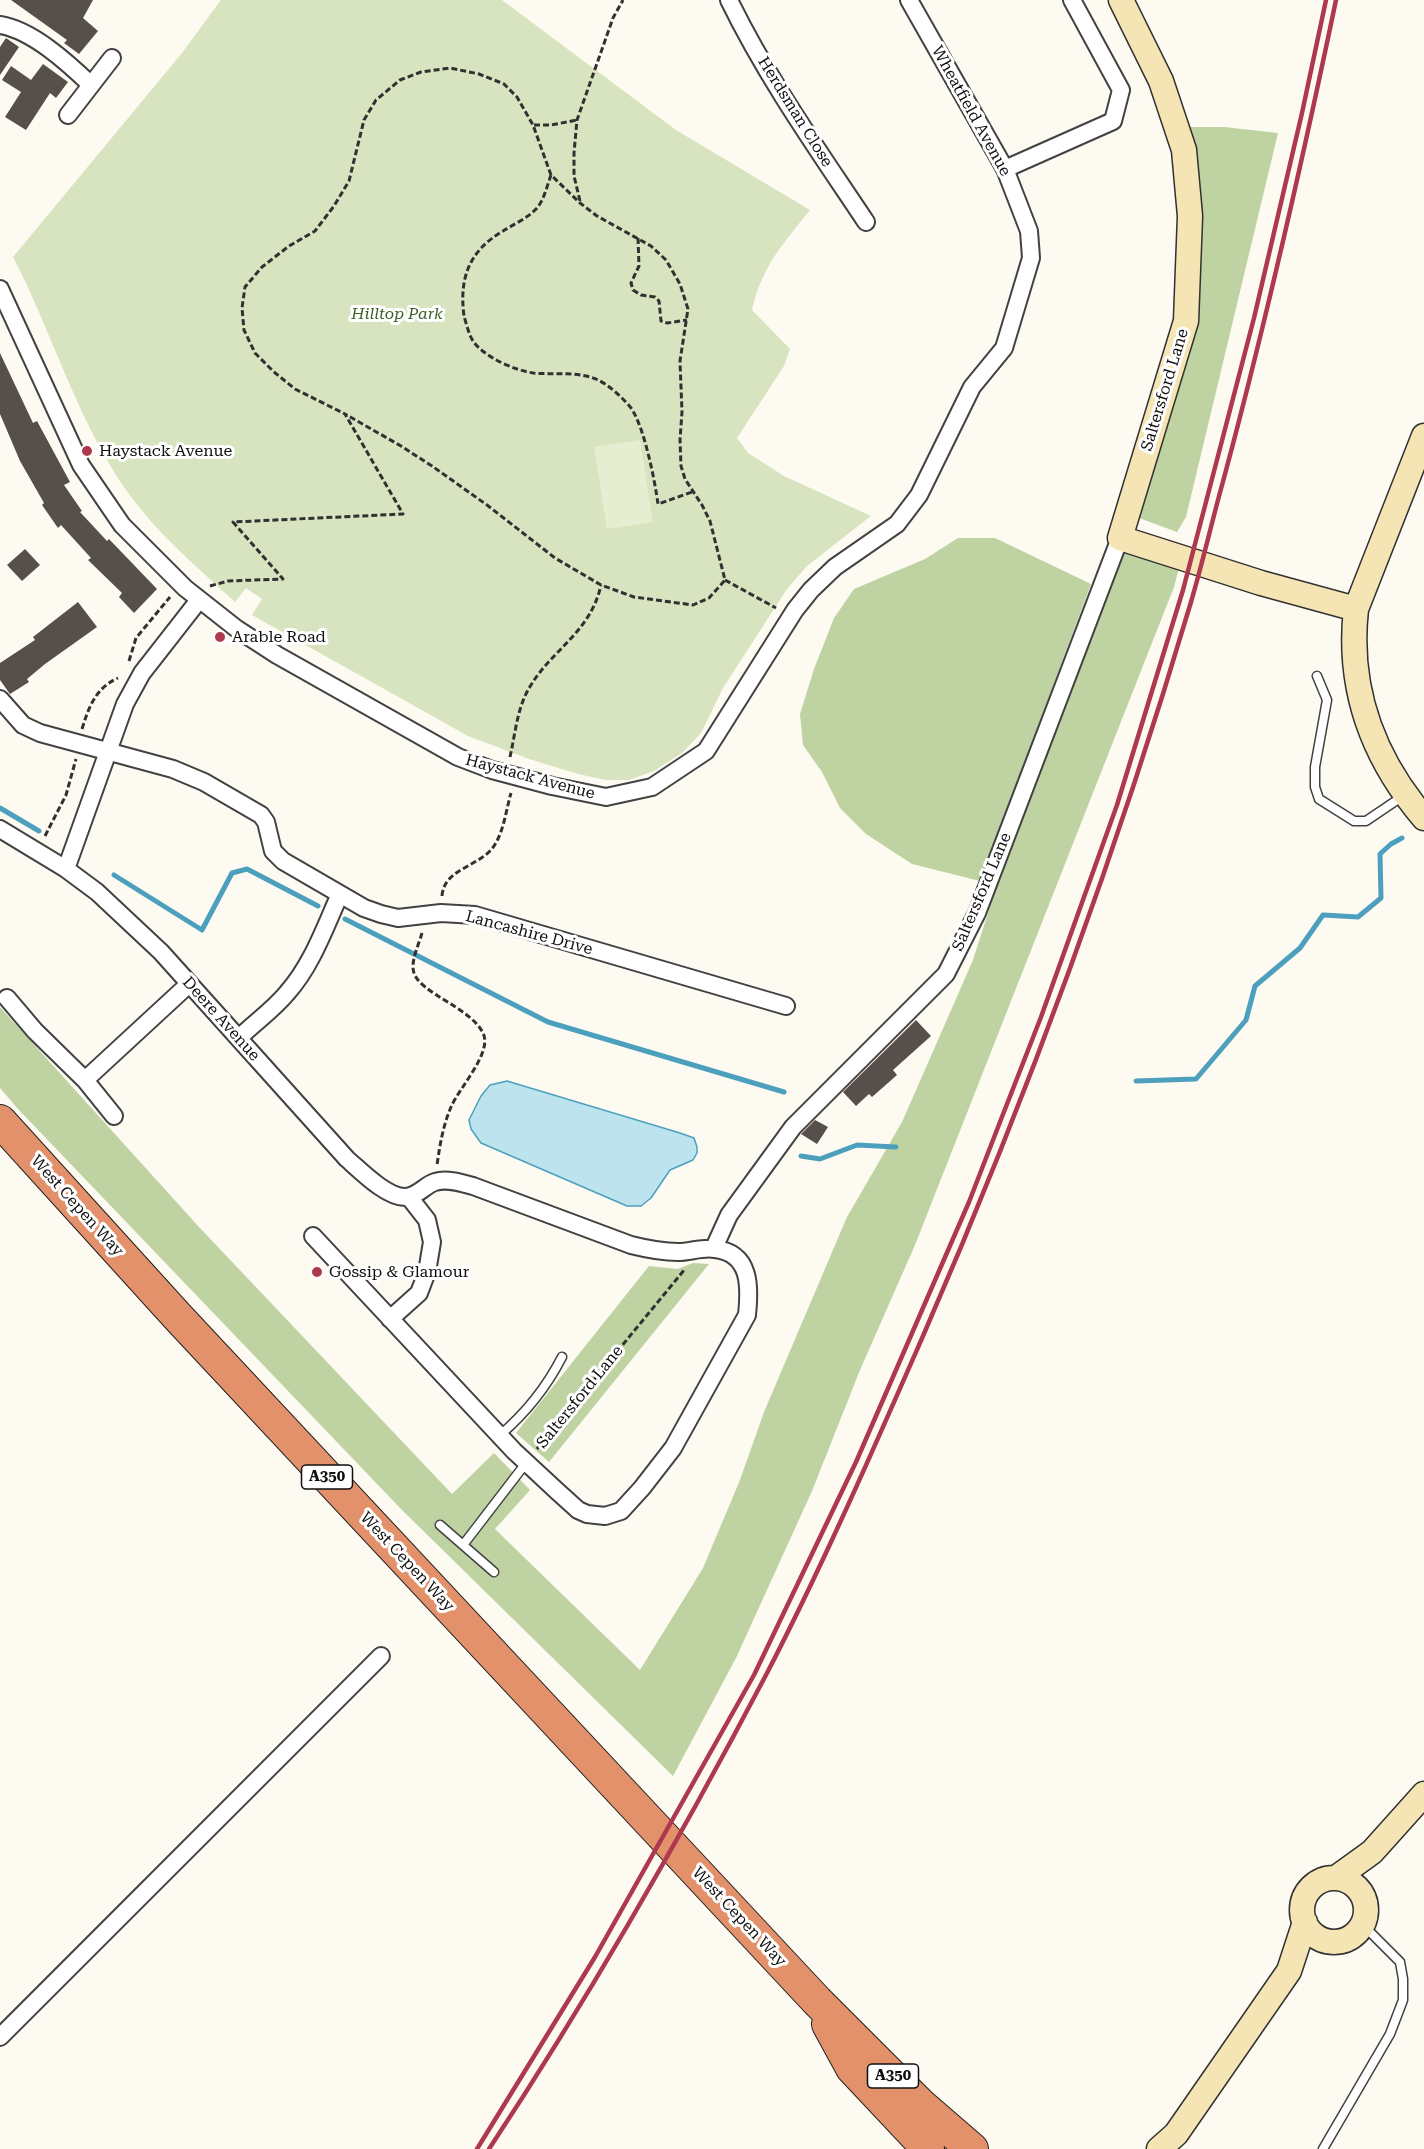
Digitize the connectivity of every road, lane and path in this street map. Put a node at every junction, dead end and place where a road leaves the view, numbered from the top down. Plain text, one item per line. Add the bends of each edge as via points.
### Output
1 (623, 0) edge
2 (729, 0) edge
3 (909, 0) edge
4 (1072, 0) edge
5 (1121, 0) edge
6 (0, 25) edge
7 (112, 58) dead end
8 (91, 85) junction
9 (68, 115) dead end
10 (577, 120) junction
11 (533, 124) junction
12 (1005, 169) junction
13 (551, 175) junction
14 (580, 203) junction
15 (866, 222) dead end
16 (638, 238) junction
17 (0, 289) edge
18 (687, 320) junction
19 (345, 414) junction
20 (1424, 436) edge
21 (692, 492) junction
22 (1120, 537) junction
23 (725, 580) junction
24 (601, 585) junction
25 (208, 586) dead end
26 (199, 600) junction
27 (1356, 609) junction
28 (793, 613) junction
29 (1317, 676) dead end
30 (0, 699) edge
31 (108, 752) junction
32 (511, 775) junction
33 (1405, 795) junction
34 (1424, 818) edge
35 (0, 830) edge
36 (66, 869) junction
37 (340, 894) junction
38 (441, 913) junction
39 (419, 943) dead end
40 (189, 984) junction
41 (7, 998) dead end
42 (786, 1006) dead end
43 (238, 1038) junction
44 (85, 1080) junction
45 (114, 1116) dead end
46 (0, 1121) edge
47 (435, 1182) junction
48 (409, 1197) junction
49 (313, 1236) dead end
50 (705, 1249) junction
51 (390, 1318) junction
52 (562, 1357) dead end
53 (500, 1435) junction
54 (526, 1462) junction
55 (440, 1525) dead end
56 (463, 1545) junction
57 (494, 1572) dead end
58 (381, 1656) dead end
59 (1424, 1794) edge
60 (1372, 1852) junction
61 (1336, 1878) junction
62 (1359, 1890) junction
63 (1305, 1922) junction
64 (1363, 1925) junction
65 (1333, 1942) junction
66 (1289, 1971) junction
67 (817, 2001) junction
68 (0, 2037) edge
69 (1170, 2144) edge
70 (928, 2149) edge
71 (972, 2149) edge
72 (1323, 2149) edge

1 - 10 path
2 - 15 street, Herdsman Close via 809,137
3 - 12 street, Wheatfield Avenue
4 - 12 street via 1121,90 1113,121
5 - 22 main road, Saltersford Lane via 1161,81 1184,150 1190,216 1186,321
6 - 8 street via 38,42
7 - 8 street
8 - 9 street
10 - 11 path
10 - 14 path via 574,165
11 - 13 path
11 - 19 path via 504,84 479,74 450,68 400,80 376,100 364,120 349,181 334,206 315,231 262,267 245,287 244,330 255,353 295,389
12 - 28 street, Wheatfield Avenue via 1029,231 1031,258 1004,348 972,387 919,495 897,524 835,567
13 - 14 path
13 - 21 path via 539,206 483,245 470,262 462,282 465,317 473,341 496,361 531,373 574,374 597,380 619,395 633,410 642,433 658,504
14 - 16 path
16 - 18 path via 666,260 674,272 688,309
16 - 18 path via 639,266 633,277 633,290 659,301 661,321
17 - 26 street, Haystack Avenue via 85,472 122,525
18 - 21 path via 680,361 680,440 681,466
19 - 24 path via 432,466 555,558
19 - 25 path via 403,514 233,522 283,579
20 - 27 main road
21 - 23 path via 710,521
22 - 27 main road
22 - 50 street, Saltersford Lane via 977,913 946,974 793,1127
23 - 24 path via 709,598 693,605 634,597
23 - 28 path
24 - 32 path via 590,615 575,636 546,663 527,691 519,716
26 - 31 street via 142,673 125,704
26 - 32 street, Haystack Avenue via 277,655 421,738 458,757
27 - 33 main road via 1354,671 1362,705 1378,747
28 - 32 street, Haystack Avenue via 706,751 651,787 606,797
29 - 33 lane via 1327,700 1315,767 1319,799 1354,821 1366,821
30 - 31 street, Lancashire Drive via 23,725
31 - 36 street
31 - 37 street, Lancashire Drive via 173,769 255,810 266,822 273,851 283,861
32 - 38 path via 494,847 448,880 442,892
33 - 34 main road
35 - 36 street, Deere Avenue
36 - 40 street, Deere Avenue via 113,907
37 - 38 street, Lancashire Drive via 364,908 398,918
37 - 43 street via 300,976
38 - 42 street, Lancashire Drive via 475,915
39 - 47 path via 414,975 469,1015 484,1033 485,1047 452,1104 441,1132
40 - 43 street, Deere Avenue
40 - 44 street
41 - 44 street
43 - 48 street, Deere Avenue via 371,1181 398,1196
44 - 45 street
46 - 67 highway, West Cepen Way / A350
47 - 48 street
47 - 50 street via 473,1186 655,1251
48 - 51 street via 427,1220 432,1242 419,1293
49 - 51 street
50 - 54 path, Saltersford Lane
50 - 54 street via 728,1251 738,1258 747,1276 747,1315 673,1448 642,1488 621,1511 605,1516 587,1514
51 - 53 street
52 - 53 lane via 538,1396
53 - 54 street
54 - 56 lane, Saltersford Lane
55 - 56 lane
56 - 57 lane
58 - 68 street
59 - 60 main road
60 - 61 main road
60 - 62 main road
61 - 62 main road
61 - 63 main road via 1318,1883 1306,1896
62 - 64 main road via 1366,1907
63 - 65 main road via 1316,1936
63 - 66 main road
64 - 65 main road via 1351,1938
64 - 72 lane via 1400,1962 1403,2000 1390,2034
65 - 66 main road
66 - 69 main road
67 - 70 highway, West Cepen Way / A350 via 852,2068
67 - 71 highway, West Cepen Way / A350 via 920,2104

